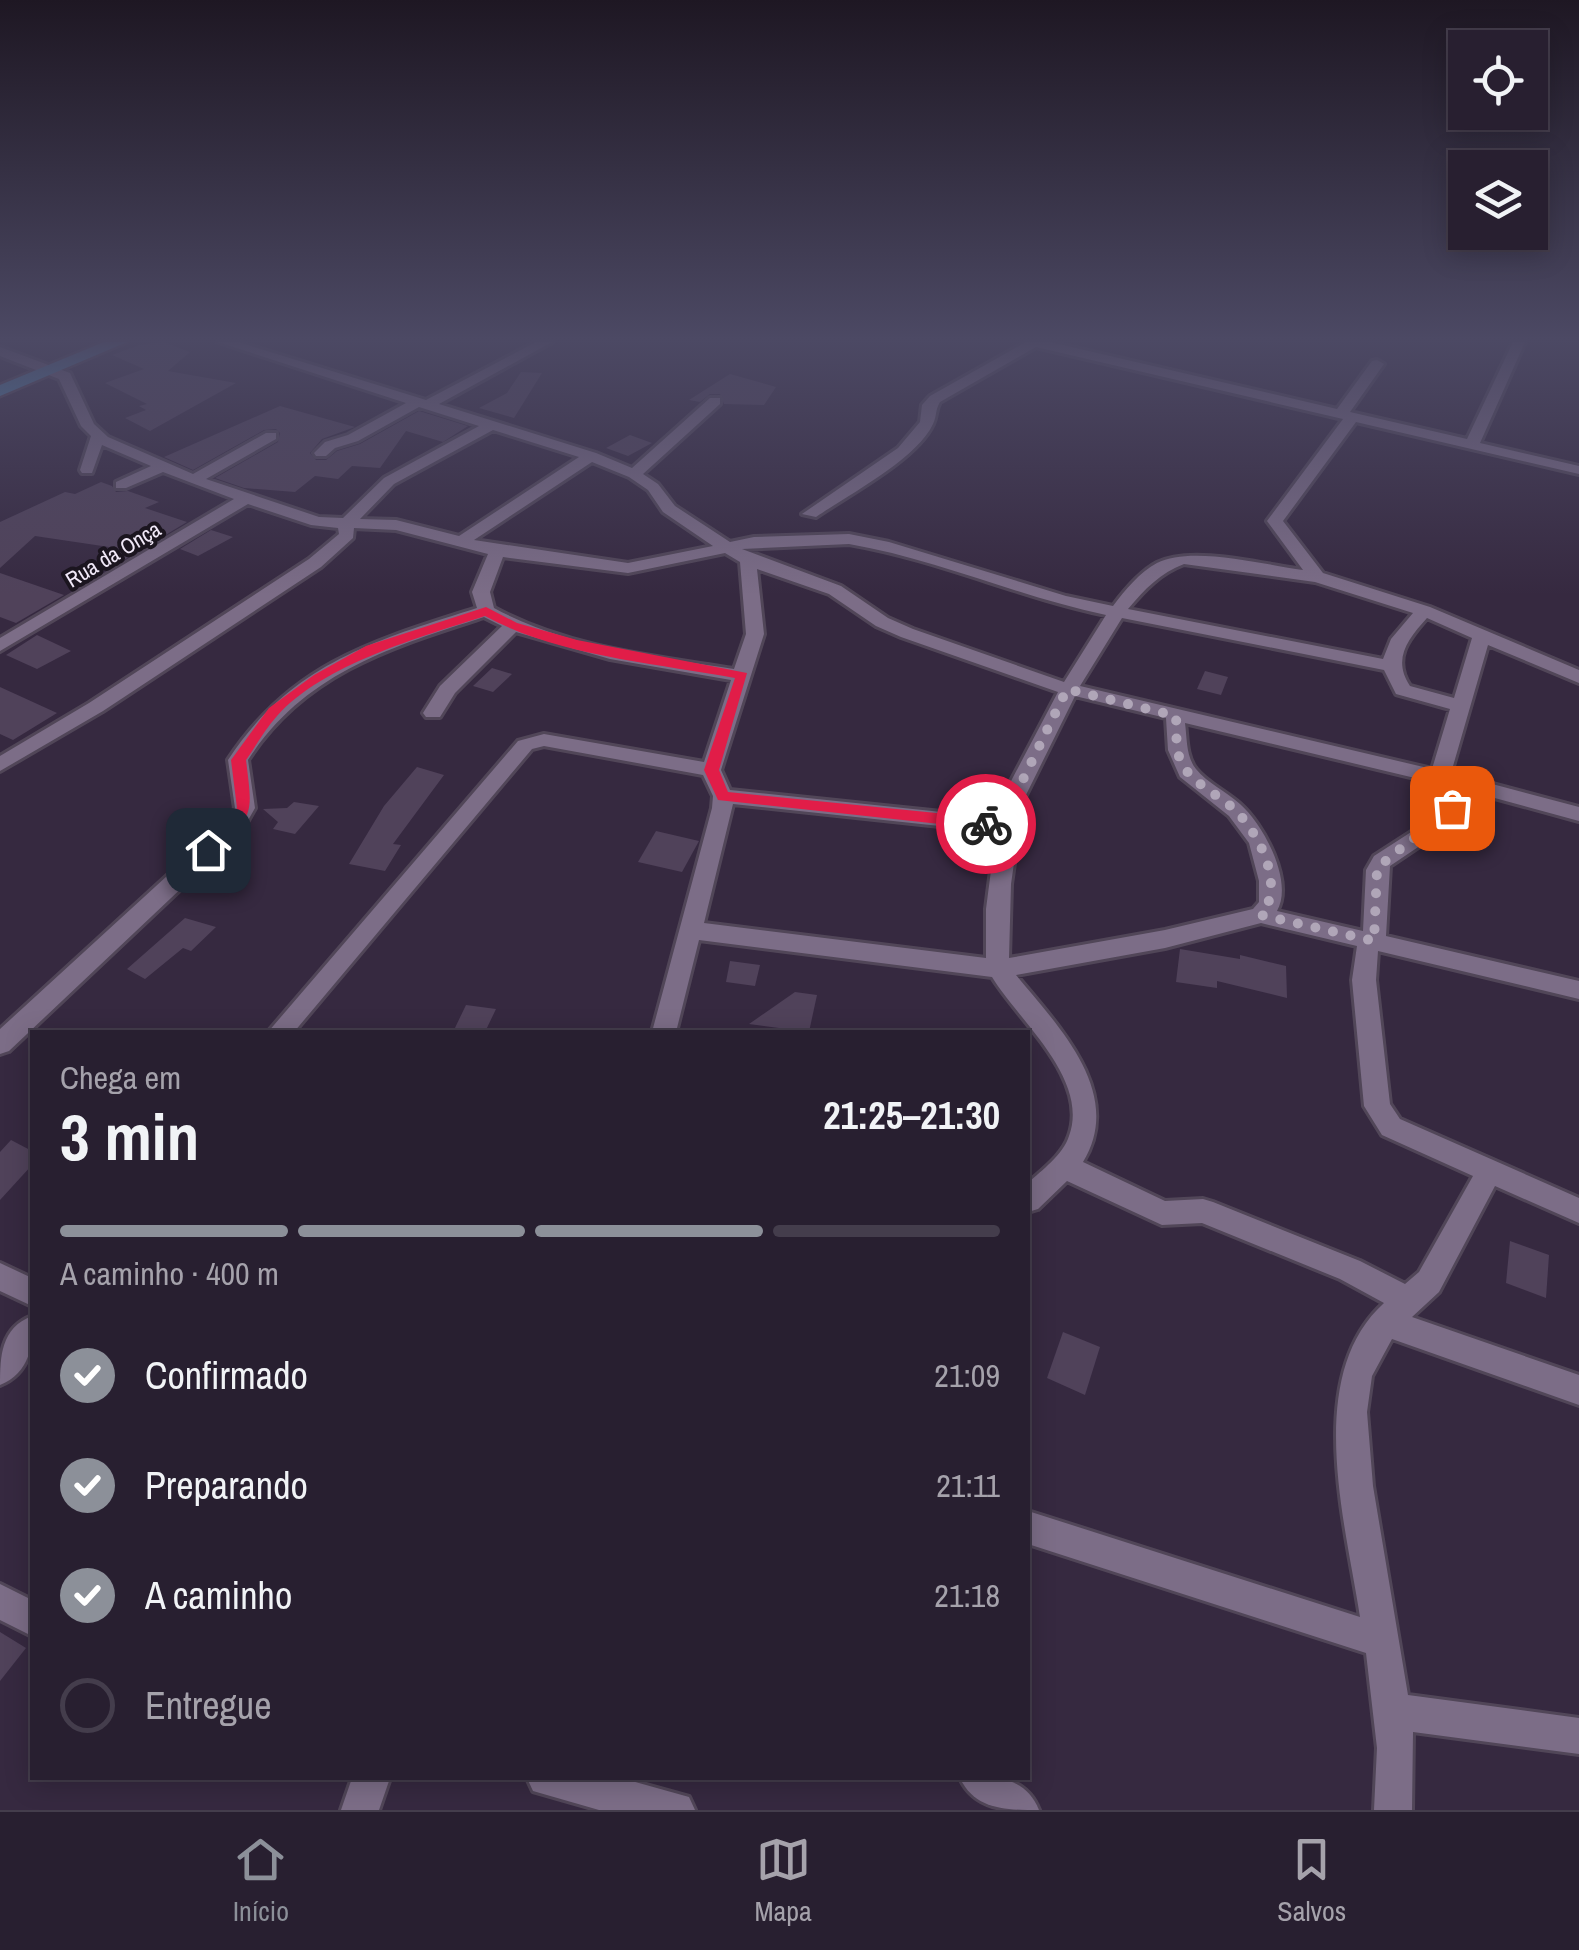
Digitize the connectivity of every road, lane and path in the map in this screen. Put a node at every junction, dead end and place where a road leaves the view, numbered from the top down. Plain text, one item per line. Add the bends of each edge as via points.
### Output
1 (88, 426) edge
2 (376, 426) edge
3 (489, 426) edge
4 (502, 426) edge
5 (687, 426) edge
6 (924, 426) edge
7 (1340, 426) edge
8 (1392, 426) edge
9 (1480, 426) edge
10 (98, 436) junction
11 (271, 436) dead end
12 (1472, 445) junction
13 (321, 454) dead end
14 (592, 456) junction
15 (162, 467) junction
16 (87, 470) dead end
17 (1579, 470) edge
18 (634, 474) junction
19 (194, 480) junction
20 (122, 485) dead end
21 (247, 498) junction
22 (810, 514) dead end
23 (345, 526) junction
24 (464, 540) junction
25 (726, 546) junction
26 (497, 551) junction
27 (748, 560) junction
28 (1317, 577) junction
29 (486, 611) junction
30 (1424, 611) junction
31 (1117, 612) junction
32 (512, 626) junction
33 (1482, 634) junction
34 (4, 639) edge
35 (1389, 666) junction
36 (1576, 674) edge
37 (743, 676) junction
38 (1067, 689) junction
39 (1461, 706) junction
40 (434, 713) dead end
41 (1176, 716) junction
42 (0, 764) edge
43 (711, 770) junction
44 (1440, 777) junction
45 (1474, 787) junction
46 (723, 796) junction
47 (1579, 814) edge
48 (1007, 826) junction
49 (1261, 915) junction
50 (690, 930) junction
51 (1374, 941) junction
52 (999, 969) junction
53 (1579, 990) edge
54 (282, 1030) edge
55 (665, 1030) edge
56 (0, 1044) edge
57 (1063, 1166) junction
58 (1488, 1172) junction
59 (1030, 1198) edge
60 (1579, 1211) edge
61 (0, 1276) edge
62 (30, 1292) edge
63 (1397, 1312) junction
64 (30, 1332) edge
65 (0, 1370) edge
66 (1579, 1390) edge
67 (1030, 1529) edge
68 (0, 1601) edge
69 (30, 1618) edge
70 (1379, 1640) junction
71 (1393, 1711) junction
72 (1579, 1736) edge
73 (370, 1780) edge
74 (554, 1780) edge
75 (982, 1780) edge
76 (360, 1810) edge
77 (676, 1810) edge
78 (1020, 1810) edge
79 (1393, 1810) edge

1 - 10 street
2 - 13 street
3 - 23 street via 389,481
4 - 14 street
5 - 18 street
6 - 22 street via 903,451
7 - 28 street via 1275,521
8 - 12 street
9 - 12 street
10 - 15 street
10 - 16 street
11 - 19 street
12 - 17 street
14 - 18 street
14 - 24 street
15 - 19 street
15 - 20 street
18 - 25 street via 686,523
19 - 21 street
21 - 23 street
21 - 34 street, Rua da Onça
23 - 24 street via 396,526
23 - 42 street via 343,542 315,563
24 - 26 street
25 - 26 street via 628,568
25 - 27 street
25 - 31 street via 819,538 883,545 1056,600
26 - 29 street via 482,592
27 - 37 street via 755,634
27 - 38 street via 836,590 907,633
28 - 30 street
28 - 31 street via 1170,560
29 - 32 street
29 - 56 street via 371,649 274,710 238,760 244,808 235,826
30 - 33 street
30 - 35 street via 1390,652
31 - 35 street
31 - 38 street
32 - 37 street via 631,657
32 - 40 street via 447,690
33 - 36 street
33 - 39 street
35 - 39 street via 1402,690
37 - 43 street
38 - 41 street
38 - 48 street
39 - 44 street
41 - 44 street
41 - 49 street via 1186,772 1236,811 1259,842 1270,881 1270,904
43 - 46 street
43 - 54 street via 544,740 525,746
44 - 45 street
45 - 47 street
45 - 51 street via 1429,830 1382,861
46 - 48 street
46 - 50 street
48 - 52 street
49 - 51 street
49 - 52 street via 1165,940
50 - 52 street
50 - 55 street
51 - 53 street
51 - 58 street via 1366,950 1364,980 1380,1114 1391,1127
52 - 57 street via 1070,1062 1083,1098 1085,1126
57 - 59 street
57 - 63 street via 1162,1213 1203,1212 1350,1270
58 - 60 street
58 - 63 street via 1429,1282
61 - 62 street
63 - 66 street
63 - 70 street via 1357,1372 1352,1412
64 - 65 street
67 - 70 street
68 - 69 street
70 - 71 street
71 - 72 street
71 - 79 street
73 - 76 street
74 - 77 street
75 - 78 street

